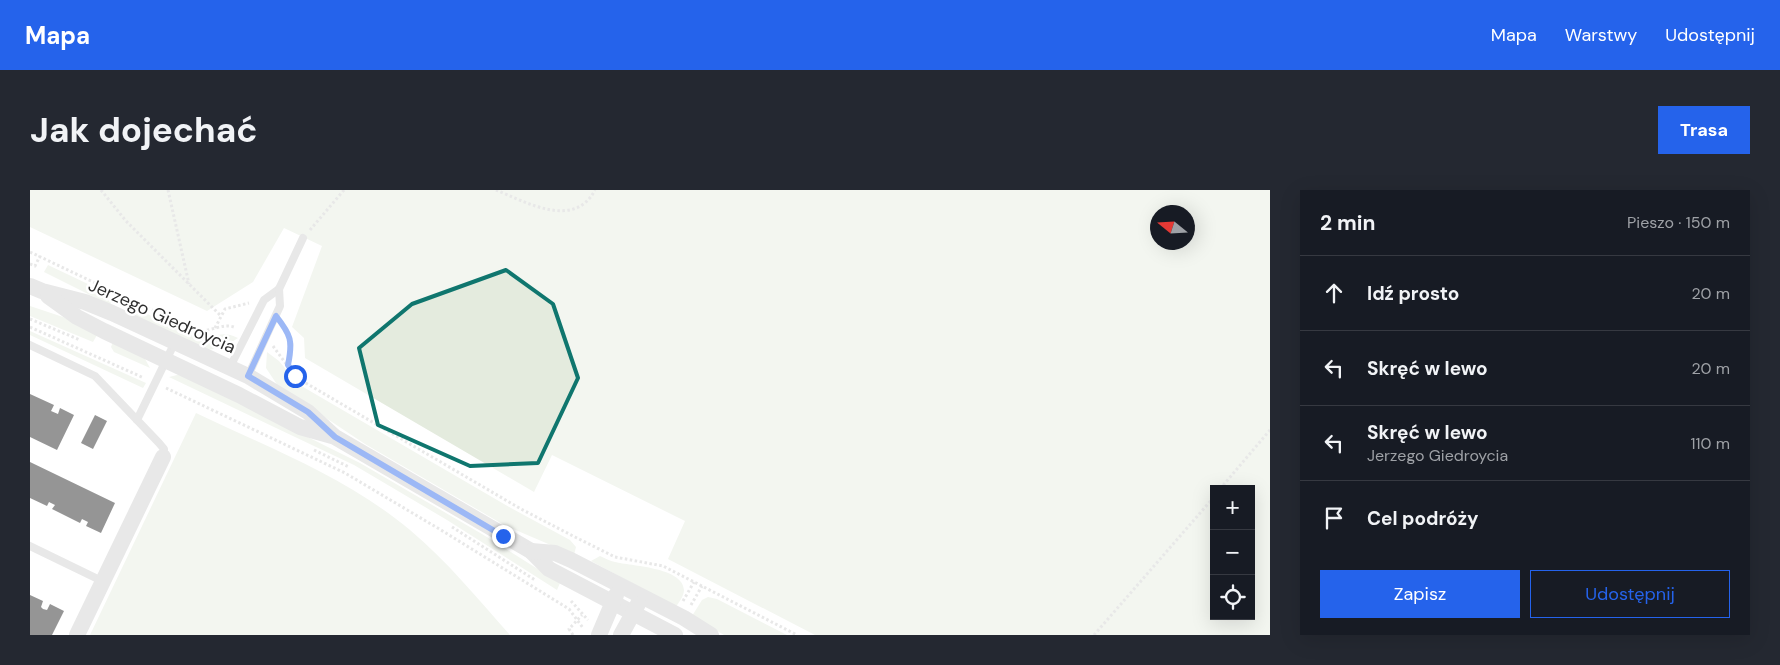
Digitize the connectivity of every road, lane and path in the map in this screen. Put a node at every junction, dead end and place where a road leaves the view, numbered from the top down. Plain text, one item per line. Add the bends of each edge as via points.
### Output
1 (102, 190) edge
2 (168, 190) edge
3 (344, 190) edge
4 (496, 190) edge
5 (595, 190) edge
6 (304, 238) joint
7 (30, 252) edge
8 (40, 256) junction
9 (30, 264) edge
10 (189, 285) junction
11 (36, 289) edge
12 (279, 290) junction
13 (264, 300) junction
14 (220, 315) junction
15 (276, 316) junction
16 (30, 319) edge
17 (182, 325) dead end
18 (30, 327) edge
19 (190, 329) dead end
20 (215, 329) junction
21 (242, 330) dead end
22 (86, 342) dead end
23 (175, 342) junction
24 (270, 344) dead end
25 (30, 345) edge
26 (166, 360) junction
27 (288, 365) junction
28 (230, 367) junction
29 (248, 376) junction
30 (155, 383) junction
31 (220, 386) junction
32 (239, 395) junction
33 (137, 420) junction
34 (1270, 430) edge
35 (335, 437) junction
36 (312, 449) dead end
37 (163, 456) joint
38 (356, 471) dead end
39 (1223, 485) edge
40 (1210, 501) edge
41 (448, 524) dead end
42 (30, 546) edge
43 (531, 551) junction
44 (102, 581) junction
45 (694, 582) junction
46 (539, 583) dead end
47 (702, 586) junction
48 (621, 587) junction
49 (641, 597) junction
50 (568, 599) dead end
51 (612, 604) junction
52 (679, 609) dead end
53 (687, 613) dead end
54 (632, 614) junction
55 (582, 615) junction
56 (576, 619) junction
57 (593, 629) edge
58 (77, 635) edge
59 (573, 635) edge
60 (621, 635) edge
61 (675, 635) edge
62 (711, 635) edge
63 (797, 635) edge
64 (1094, 635) edge

1 - 10 path via 126,221
2 - 10 path
3 - 6 path
4 - 5 path via 558,212 581,206
6 - 12 lane
7 - 8 path
8 - 9 path via 35,266
8 - 17 path
10 - 14 path
11 - 23 street, Jerzego Giedroycia via 85,302
11 - 26 street, Jerzego Giedroycia via 77,317
12 - 13 lane
12 - 15 lane via 280,306
13 - 14 path via 225,309
13 - 28 lane
14 - 20 path
15 - 27 path via 292,344
15 - 29 lane
16 - 22 path
18 - 30 path
19 - 20 path via 206,332
20 - 21 path via 231,325
23 - 26 lane
23 - 28 street, Jerzego Giedroycia
24 - 27 path
25 - 33 lane via 95,376
26 - 30 lane
26 - 31 street, Jerzego Giedroycia
27 - 45 path via 304,382 521,509 615,557 663,566
28 - 29 street, Jerzego Giedroycia
28 - 31 street
29 - 32 street
29 - 35 street, Jerzego Giedroycia via 308,412
30 - 33 lane
30 - 56 path via 345,474 569,609
31 - 32 street, Jerzego Giedroycia
32 - 35 street, Jerzego Giedroycia via 300,427
33 - 37 lane via 164,449
34 - 39 path
35 - 43 street, Jerzego Giedroycia
36 - 38 path
37 - 44 street
40 - 64 path
41 - 46 path
42 - 44 lane
43 - 48 street, Jerzego Giedroycia via 571,560
43 - 51 street, Jerzego Giedroycia via 549,569
44 - 58 street
45 - 47 path
45 - 52 path
47 - 53 path
47 - 63 path
48 - 49 street, Jerzego Giedroycia
48 - 51 street
49 - 54 street
49 - 62 street, Jerzego Giedroycia
50 - 55 path
51 - 54 street, Jerzego Giedroycia
51 - 57 street
54 - 60 street
54 - 61 street, Jerzego Giedroycia
55 - 56 path
55 - 57 path
56 - 57 path
56 - 59 path via 569,629

